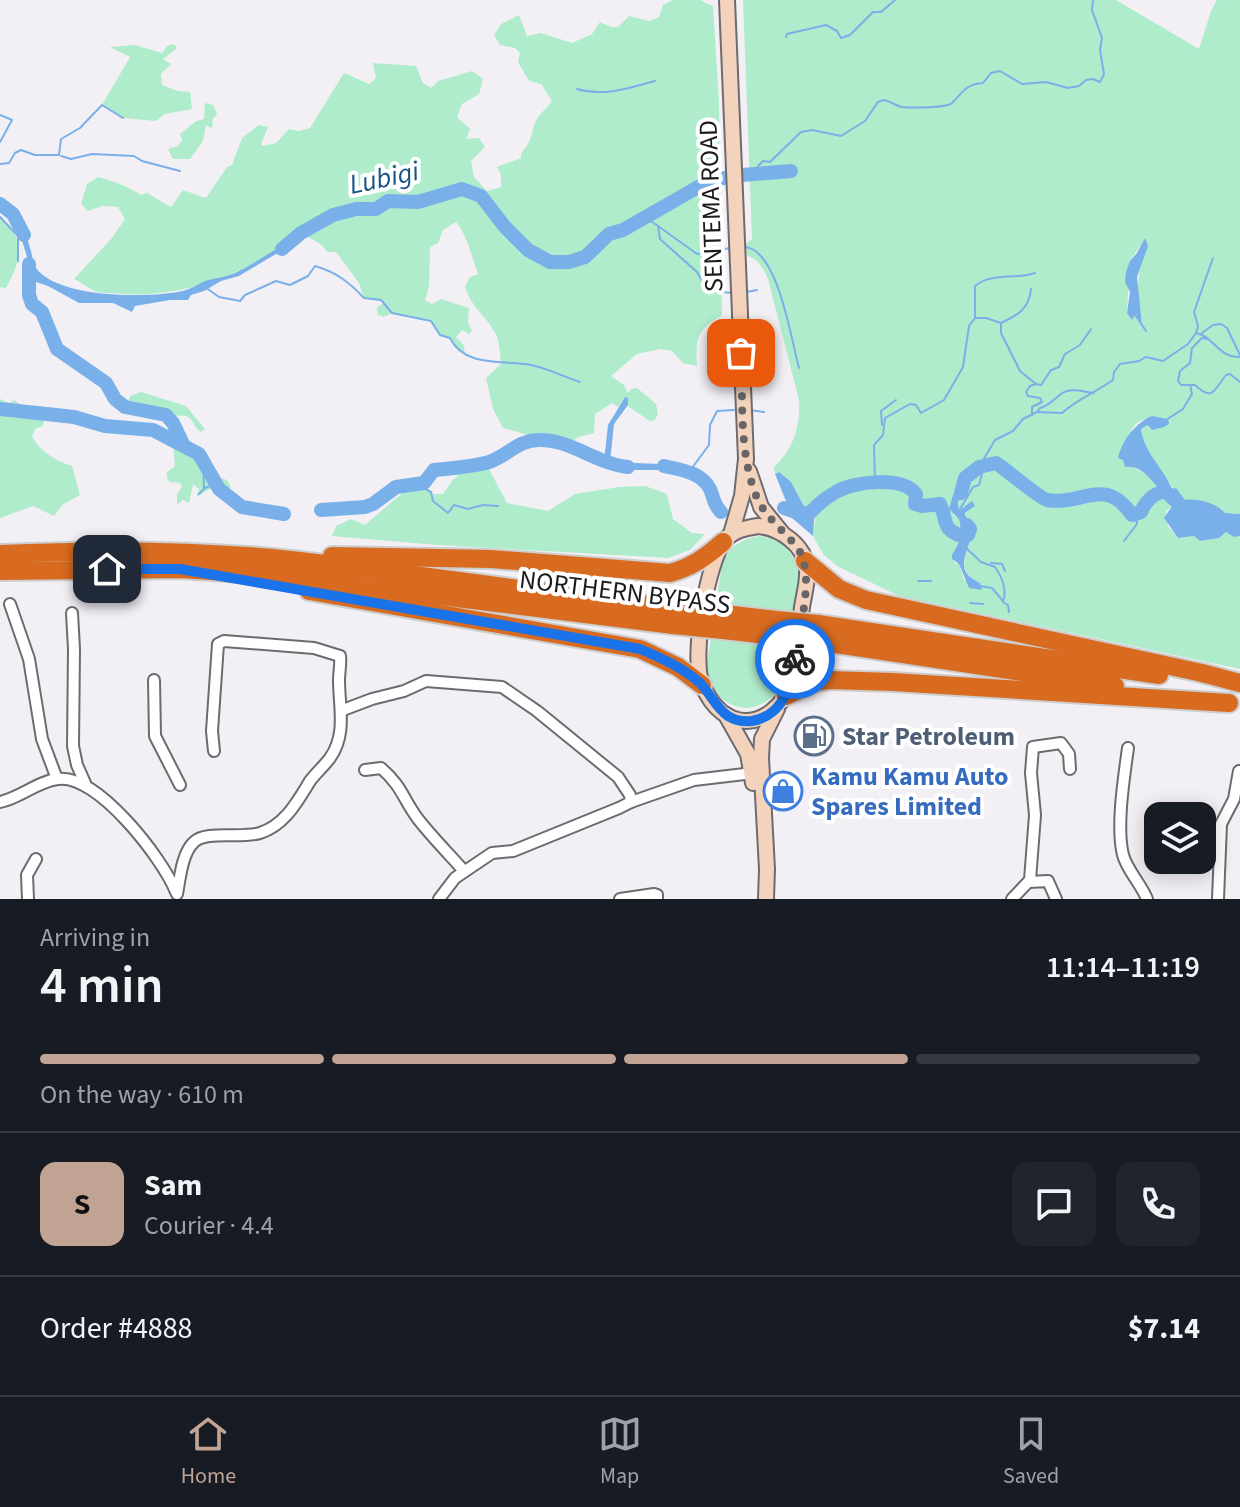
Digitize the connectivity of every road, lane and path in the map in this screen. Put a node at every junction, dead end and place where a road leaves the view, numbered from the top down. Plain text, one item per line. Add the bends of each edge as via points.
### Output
1 (727, 0) edge
2 (746, 459) junction
3 (782, 533) junction
4 (727, 538) junction
5 (0, 554) edge
6 (179, 561) junction
7 (805, 561) junction
8 (0, 571) edge
9 (10, 604) dead end
10 (72, 613) dead end
11 (817, 632) junction
12 (154, 680) dead end
13 (702, 685) junction
14 (1240, 685) edge
15 (783, 700) junction
16 (1234, 704) edge
17 (343, 710) junction
18 (726, 715) junction
19 (1128, 748) dead end
20 (214, 751) dead end
21 (1070, 769) dead end
22 (365, 770) dead end
23 (1239, 771) edge
24 (753, 773) junction
25 (57, 779) junction
26 (85, 783) junction
27 (180, 785) dead end
28 (0, 802) edge
29 (631, 802) junction
30 (36, 859) dead end
31 (464, 871) junction
32 (1029, 882) junction
33 (178, 897) edge
34 (28, 899) edge
35 (439, 899) edge
36 (620, 899) edge
37 (657, 899) edge
38 (759, 899) edge
39 (766, 899) edge
40 (1012, 899) edge
41 (1056, 899) edge
42 (1147, 899) edge
43 (1218, 899) edge

1 - 2 main road, SENTEMA ROAD
2 - 3 main road, SENTEMA ROAD via 761,507
2 - 4 main road, SENTEMA ROAD via 742,496
3 - 4 main road via 758,526
3 - 7 main road, SENTEMA ROAD
4 - 6 highway via 700,562 670,573 491,559
4 - 13 main road, SENTEMA ROAD via 707,583 699,649
5 - 6 highway, NORTHERN BYPASS via 90,551
6 - 8 highway, NORTHERN BYPASS
6 - 11 highway, NORTHERN BYPASS, bridge
6 - 13 highway via 640,649
7 - 14 highway via 839,589 866,600
7 - 15 main road via 792,683
9 - 25 street via 29,659 42,739
10 - 26 street via 72,742
11 - 14 highway, NORTHERN BYPASS
11 - 16 highway, NORTHERN BYPASS
12 - 27 street via 155,736
13 - 18 main road
15 - 16 highway via 814,682 829,680
15 - 18 main road via 772,713 749,721
15 - 39 main road via 762,739
17 - 20 street via 337,653 220,642
17 - 29 street via 426,681 502,687 618,777
17 - 33 street via 333,754 284,819 258,834 201,837 194,842 187,851
18 - 24 main road via 740,735
19 - 42 street via 1123,850
21 - 32 street via 1061,743 1033,747 1035,815
22 - 31 street via 381,768 391,777 416,817
23 - 43 street via 1234,799 1221,824
24 - 29 street via 694,780
24 - 38 main road
25 - 26 street
25 - 28 street
26 - 33 street via 144,843
29 - 31 street via 513,851 492,853
30 - 34 street via 27,875
31 - 35 street
32 - 40 street
32 - 41 street via 1048,881
36 - 37 street via 654,894

